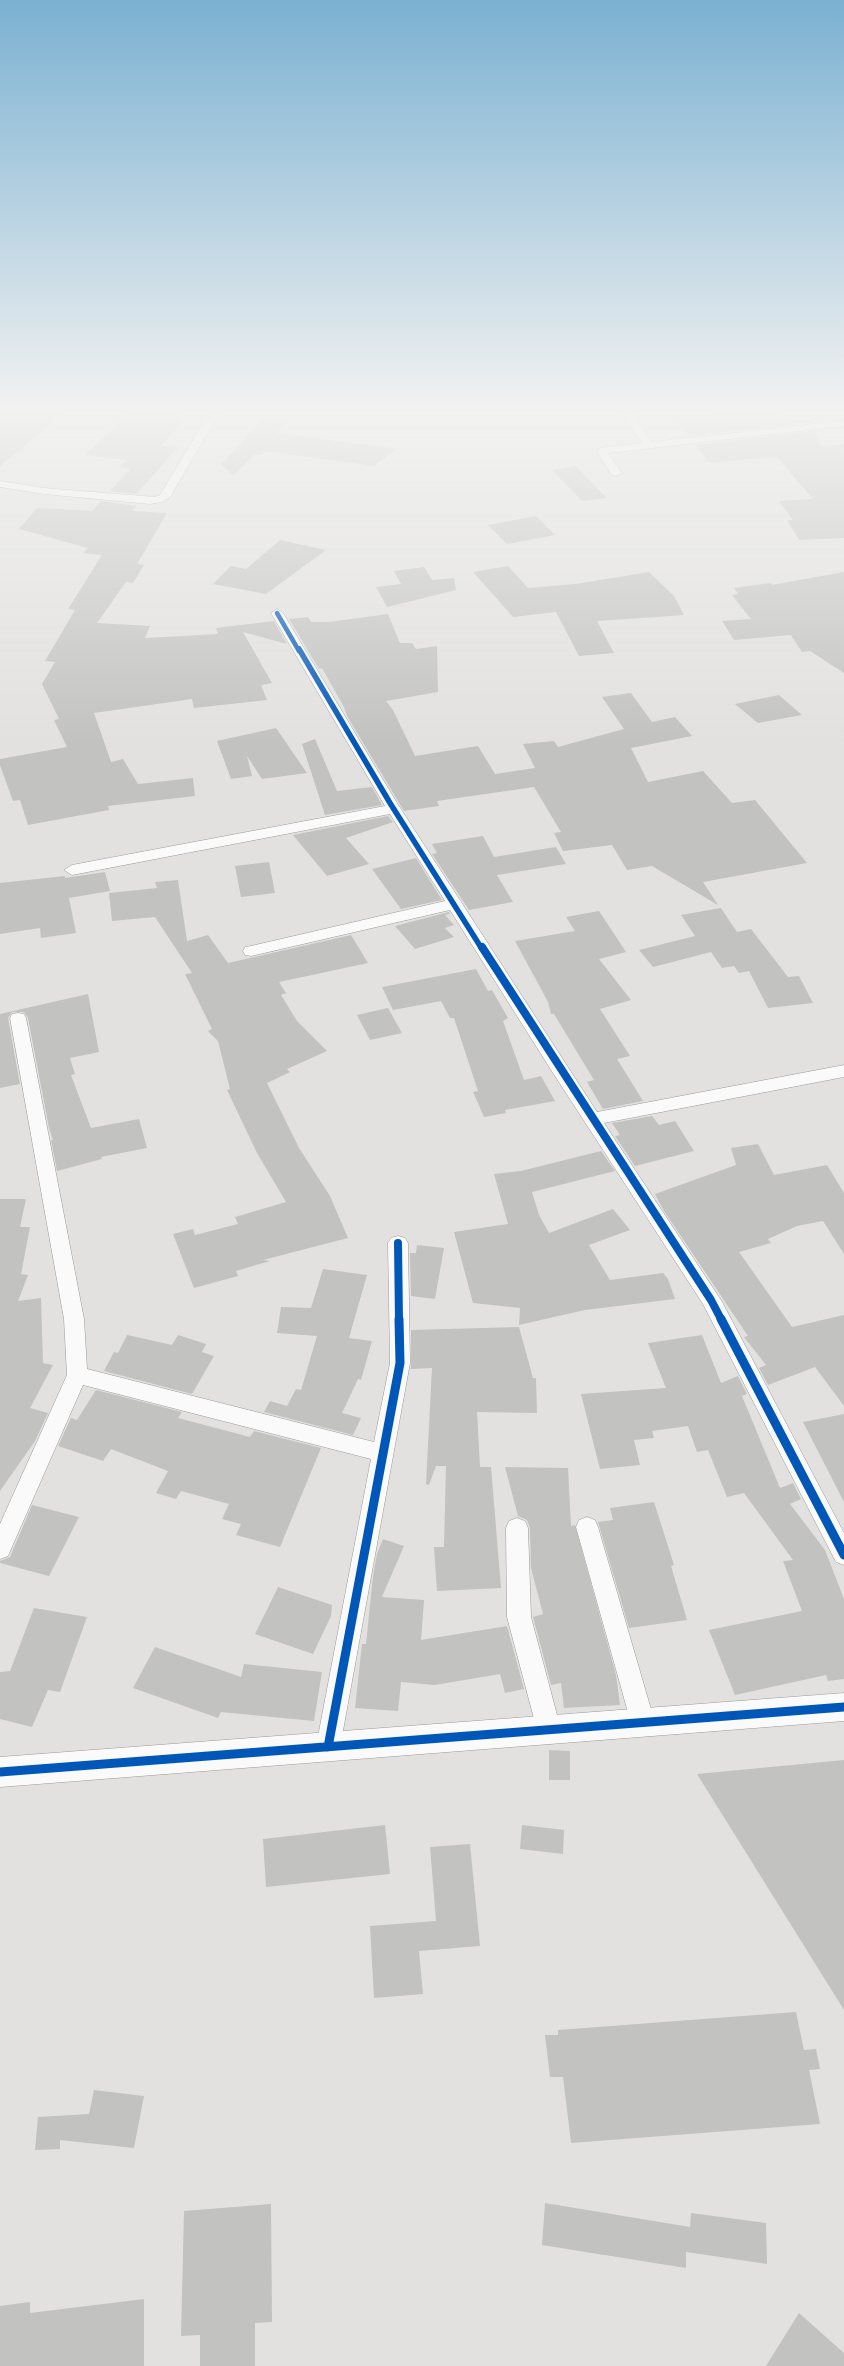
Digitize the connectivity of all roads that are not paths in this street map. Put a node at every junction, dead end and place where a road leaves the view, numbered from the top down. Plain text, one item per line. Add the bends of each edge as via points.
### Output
1 (277, 613) dead end
2 (394, 809) junction
3 (72, 870) dead end
4 (454, 904) junction
5 (251, 951) dead end
6 (18, 1018) dead end
7 (844, 1071) edge
8 (592, 1119) junction
9 (398, 1243) dead end
10 (77, 1375) junction
11 (383, 1453) junction
12 (588, 1527) dead end
13 (517, 1528) dead end
14 (0, 1549) edge
15 (844, 1555) edge
16 (844, 1707) edge
17 (643, 1723) junction
18 (549, 1730) junction
19 (328, 1747) junction
20 (0, 1772) edge

1 - 2 street
2 - 3 street
2 - 4 street
4 - 5 street
4 - 8 street
6 - 10 street via 74,1319
7 - 8 street
8 - 15 street via 711,1300
9 - 11 street via 400,1363
10 - 11 street
10 - 14 street
11 - 19 street
12 - 17 street
13 - 18 street via 519,1616
16 - 17 street
17 - 18 street
18 - 19 street
19 - 20 street

